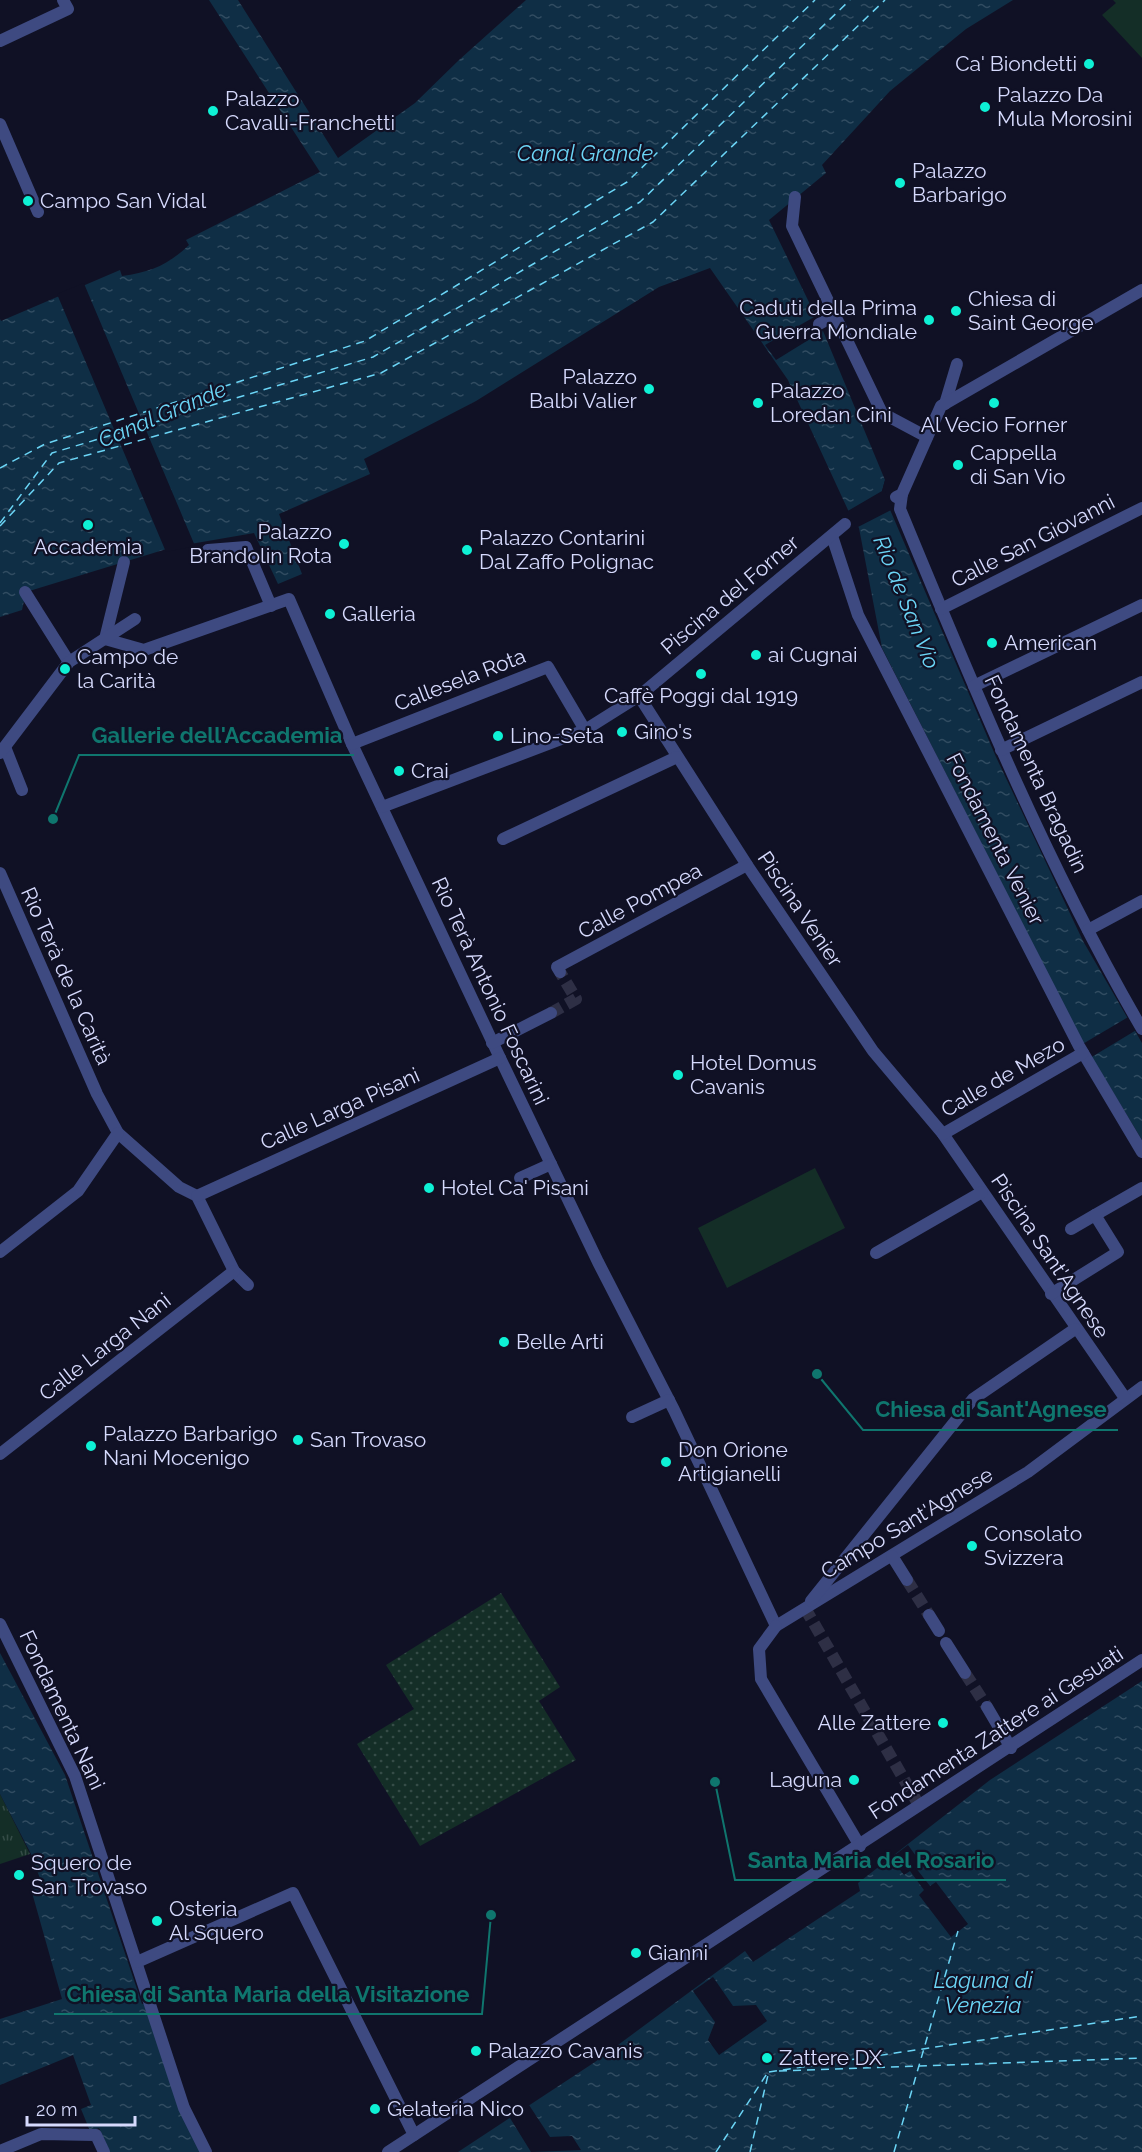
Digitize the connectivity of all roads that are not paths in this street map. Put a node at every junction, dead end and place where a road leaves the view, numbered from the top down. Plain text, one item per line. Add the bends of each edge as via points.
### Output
1 (63, 0) edge
2 (0, 41) edge
3 (0, 124) edge
4 (5, 150) edge
5 (795, 197) dead end
6 (38, 212) dead end
7 (1142, 290) edge
8 (836, 315) junction
9 (819, 324) dead end
10 (957, 364) dead end
11 (945, 404) junction
12 (927, 437) junction
13 (1142, 508) edge
14 (845, 524) dead end
15 (831, 536) junction
16 (208, 550) dead end
17 (124, 562) dead end
18 (26, 592) dead end
19 (271, 606) junction
20 (1142, 606) edge
21 (941, 609) junction
22 (135, 618) dead end
23 (105, 639) junction
24 (69, 662) junction
25 (1142, 682) edge
26 (974, 686) junction
27 (639, 696) junction
28 (585, 730) junction
29 (352, 744) junction
30 (3, 750) edge
31 (1002, 750) junction
32 (678, 757) junction
33 (22, 790) dead end
34 (382, 807) junction
35 (503, 839) dead end
36 (747, 865) junction
37 (0, 873) edge
38 (1142, 901) edge
39 (1088, 930) junction
40 (560, 972) dead end
41 (551, 1013) tunnel mouth
42 (1142, 1029) edge
43 (492, 1043) junction
44 (1083, 1053) junction
45 (500, 1058) junction
46 (118, 1133) junction
47 (943, 1134) junction
48 (1142, 1152) edge
49 (551, 1164) junction
50 (520, 1178) dead end
51 (1142, 1188) edge
52 (982, 1192) junction
53 (197, 1196) junction
54 (1095, 1215) junction
55 (1071, 1229) dead end
56 (0, 1252) edge
57 (876, 1253) dead end
58 (234, 1271) junction
59 (248, 1285) dead end
60 (1051, 1294) junction
61 (1075, 1329) junction
62 (1142, 1387) edge
63 (1125, 1398) junction
64 (672, 1405) junction
65 (632, 1417) dead end
66 (0, 1454) edge
67 (892, 1556) junction
68 (907, 1580) tunnel mouth
69 (805, 1608) junction
70 (929, 1615) tunnel mouth
71 (0, 1624) edge
72 (776, 1626) junction
73 (939, 1631) dead end
74 (946, 1643) dead end
75 (1142, 1660) edge
76 (965, 1673) tunnel mouth
77 (987, 1707) tunnel mouth
78 (1011, 1748) junction
79 (861, 1846) junction
80 (137, 1962) junction
81 (414, 2134) junction
82 (0, 2151) edge
83 (104, 2152) edge
84 (206, 2152) edge
85 (388, 2152) edge

1 - 2 street via 68,9
3 - 4 street
4 - 6 street
5 - 8 street via 792,226
7 - 11 street
8 - 9 street
8 - 12 street via 882,413
10 - 11 street
11 - 12 street
12 - 21 street, Fondamenta Bragadin via 897,496
13 - 21 street, Calle San Giovanni
14 - 15 street, Piscina del Forner
15 - 27 street, Piscina del Forner
15 - 44 street, Fondamenta Venier via 858,615
16 - 19 street via 246,547
17 - 23 street
18 - 24 street
19 - 23 street via 144,650
19 - 29 street, Rio Terà Antonio Foscarini via 289,599
20 - 26 street
21 - 26 street, Fondamenta Bragadin
22 - 23 street
23 - 24 street
24 - 30 street
25 - 31 street
26 - 31 street, Fondamenta Bragadin
27 - 28 street, Piscina del Forner
27 - 32 street, Piscina Venier
28 - 29 street, Callesela Rota via 548,667
28 - 34 street, Piscina del Forner
29 - 34 street, Rio Terà Antonio Foscarini
30 - 33 street
31 - 39 street, Fondamenta Bragadin
32 - 35 street
32 - 36 street, Piscina Venier
34 - 43 street, Rio Terà Antonio Foscarini
36 - 40 street, Calle Pompea via 557,967
36 - 47 street, Piscina Venier via 873,1051
37 - 46 street, Rio Terà de la Carità via 97,1094
38 - 39 street
39 - 42 street, Fondamenta Bragadin
41 - 43 street
43 - 45 street, Rio Terà Antonio Foscarini
44 - 47 street, Calle de Mezo
44 - 48 street, Fondamenta Venier
45 - 49 street, Rio Terà Antonio Foscarini
45 - 53 street, Calle Larga Pisani
46 - 53 street via 179,1187
46 - 56 street via 78,1191
47 - 52 street, Piscina Sant'Agnese
49 - 50 street
49 - 64 street, Rio Terà Antonio Foscarini
51 - 54 street
52 - 57 street
52 - 60 street, Piscina Sant'Agnese
53 - 58 street
54 - 55 street
54 - 60 street via 1118,1252
58 - 59 street
58 - 66 street, Calle Larga Nani
60 - 61 street, Piscina Sant'Agnese
61 - 63 street, Piscina Sant'Agnese
61 - 69 street, Campo Sant'Agnese via 973,1399
62 - 63 street, Campo Sant'Agnese
63 - 67 street, Campo Sant'Agnese via 1028,1472
64 - 65 street
64 - 72 street
67 - 68 street
67 - 69 street, Campo Sant'Agnese
69 - 72 street, Campo Sant'Agnese
70 - 73 street
71 - 80 street, Fondamenta Nani via 75,1776
72 - 79 street, Campo Sant'Agnese via 759,1649 761,1679
74 - 76 street
75 - 78 street, Fondamenta Zattere ai Gesuati
77 - 78 street
78 - 79 street, Fondamenta Zattere ai Gesuati
79 - 81 street, Fondamenta Zattere ai Gesuati
80 - 81 street via 293,1893
80 - 84 street, Fondamenta Nani via 184,2108
81 - 85 street, Fondamenta Zattere ai Gesuati
82 - 83 street via 41,2134 96,2135

